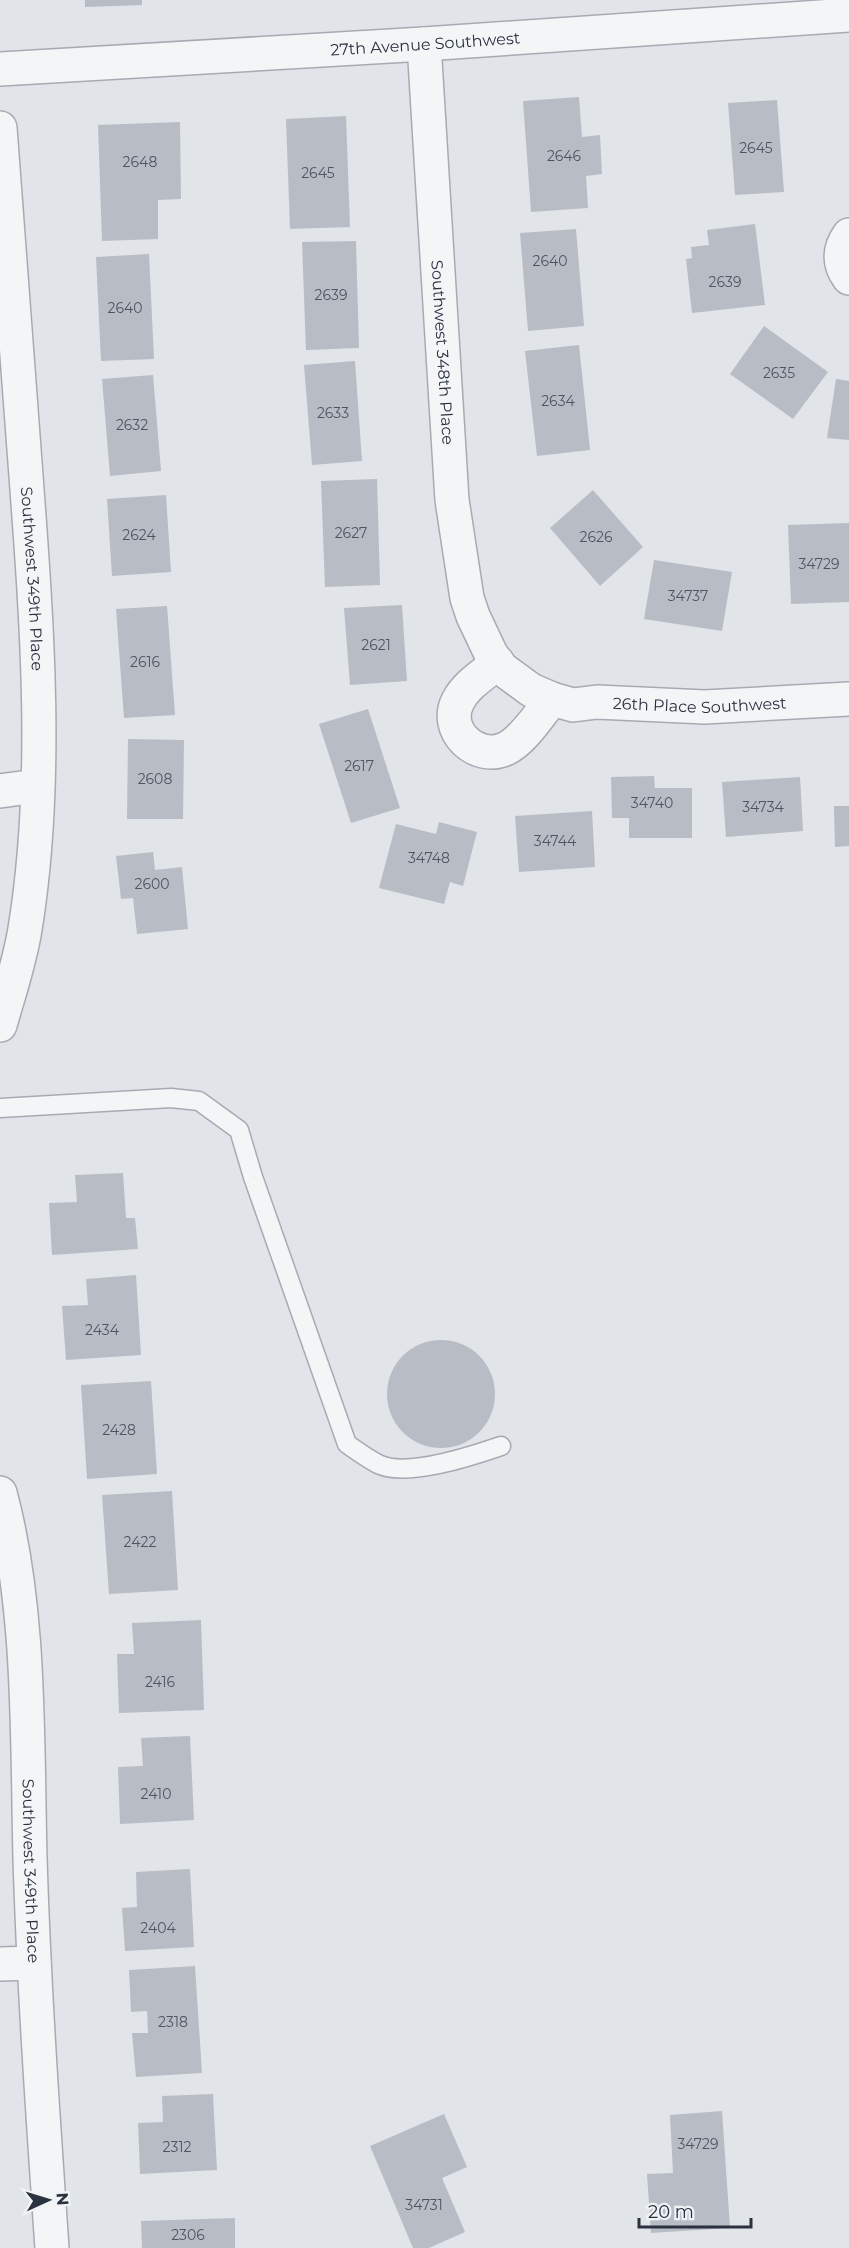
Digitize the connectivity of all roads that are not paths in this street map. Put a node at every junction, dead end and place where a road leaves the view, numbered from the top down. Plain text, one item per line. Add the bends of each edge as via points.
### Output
1 (846, 10) edge
2 (424, 44) junction
3 (0, 69) edge
4 (0, 128) edge
5 (849, 234) edge
6 (849, 278) edge
7 (494, 658) junction
8 (552, 699) junction
9 (849, 699) edge
10 (37, 786) junction
11 (0, 791) edge
12 (0, 1025) edge
13 (0, 1108) edge
14 (501, 1446) dead end
15 (0, 1493) edge
16 (34, 1963) junction
17 (0, 1964) edge
18 (52, 2248) edge

1 - 2 street, 27th Avenue Southwest
2 - 3 street, 27th Avenue Southwest
2 - 7 street, Southwest 348th Place via 453,500 472,616
4 - 10 street, Southwest 349th Place via 32,561
5 - 6 street via 840,258
7 - 8 street, 26th Place Southwest via 514,679
7 - 8 street via 457,703 454,717 465,742 491,753 505,750
8 - 9 street, 26th Place Southwest via 573,705 597,702 705,707
10 - 11 street
10 - 12 street, Southwest 349th Place via 33,875 25,931
13 - 14 lane via 171,1098 199,1101 239,1130 347,1444 379,1465 393,1469 447,1464
15 - 16 street, Southwest 349th Place via 18,1590 25,1672
16 - 17 street
16 - 18 street, Southwest 349th Place

